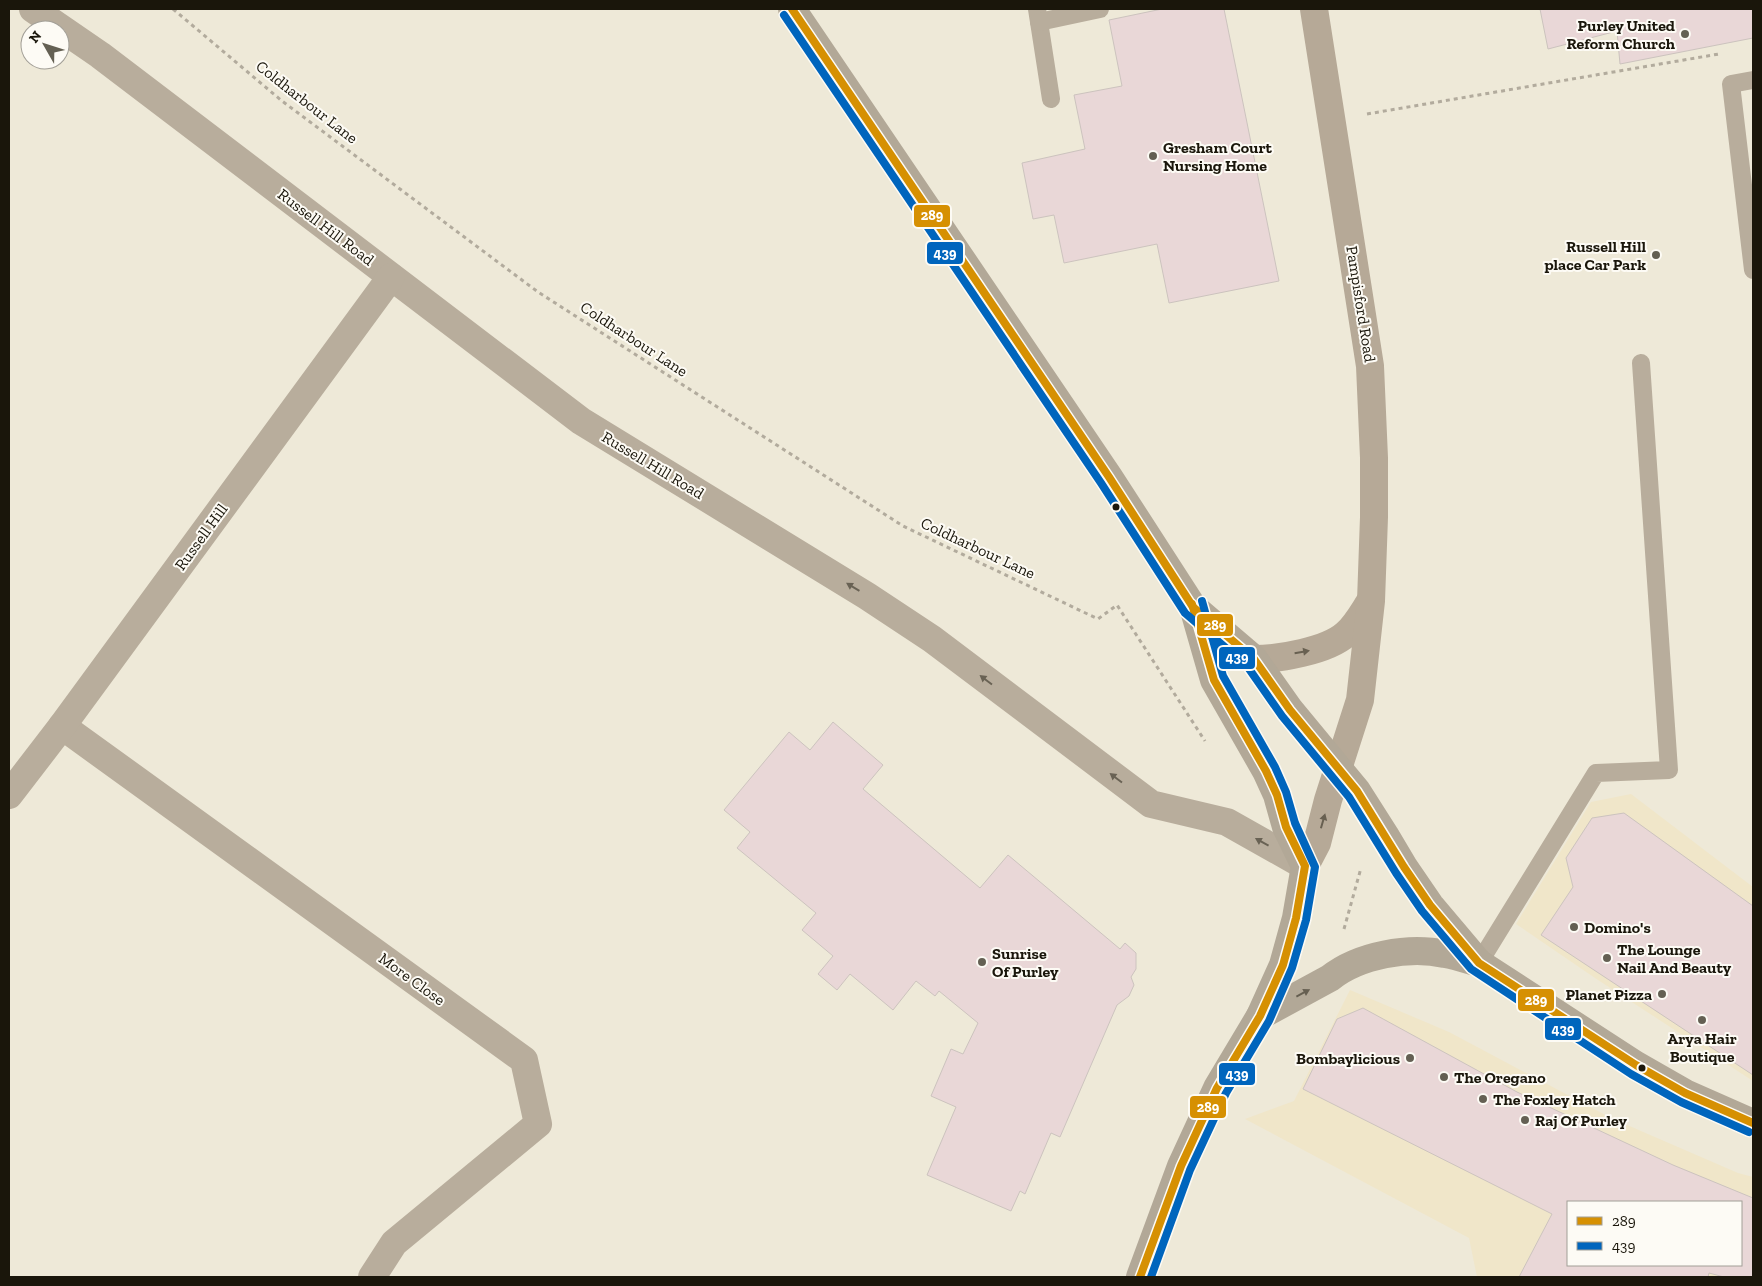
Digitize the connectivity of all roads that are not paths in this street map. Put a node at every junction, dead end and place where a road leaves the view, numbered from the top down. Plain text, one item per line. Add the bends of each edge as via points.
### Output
1 (33, 9) edge
2 (792, 9) edge
3 (1100, 9) edge
4 (1314, 9) edge
5 (1038, 16) edge
6 (1753, 80) edge
7 (1051, 99) dead end
8 (1753, 270) edge
9 (391, 277) junction
10 (1640, 363) dead end
11 (1371, 601) junction
12 (1194, 607) junction
13 (1254, 660) junction
14 (62, 726) junction
15 (1339, 768) junction
16 (9, 796) edge
17 (1305, 866) junction
18 (1479, 963) junction
19 (1260, 1016) junction
20 (1753, 1123) edge
21 (372, 1277) edge
22 (1140, 1277) edge

1 - 9 street, Russell Hill Road via 100,55
2 - 12 highway
3 - 5 lane
4 - 11 street, Pampisford Road via 1370,366 1374,458
5 - 7 lane
6 - 8 lane via 1731,84
9 - 14 street, Russell Hill
17 -> 9 street, Russell Hill Road via 1227,822 1151,804 932,639 581,422
10 - 18 lane via 1669,770 1596,773
13 -> 11 street via 1332,644 1346,634
11 - 15 street, Pampisford Road via 1360,700
12 - 13 highway
12 - 17 highway via 1214,680 1266,771 1286,827
13 - 15 highway via 1290,710
14 - 16 street, Russell Hill
14 - 21 street, More Close via 524,1060 538,1124 394,1244
17 -> 15 street, Pampisford Road via 1317,843
15 - 18 highway via 1430,905
17 - 19 highway via 1283,965
19 -> 18 highway via 1338,972 1384,954 1404,951 1444,953
18 - 20 highway via 1636,1065 1686,1093
19 - 22 highway via 1217,1088 1181,1166

